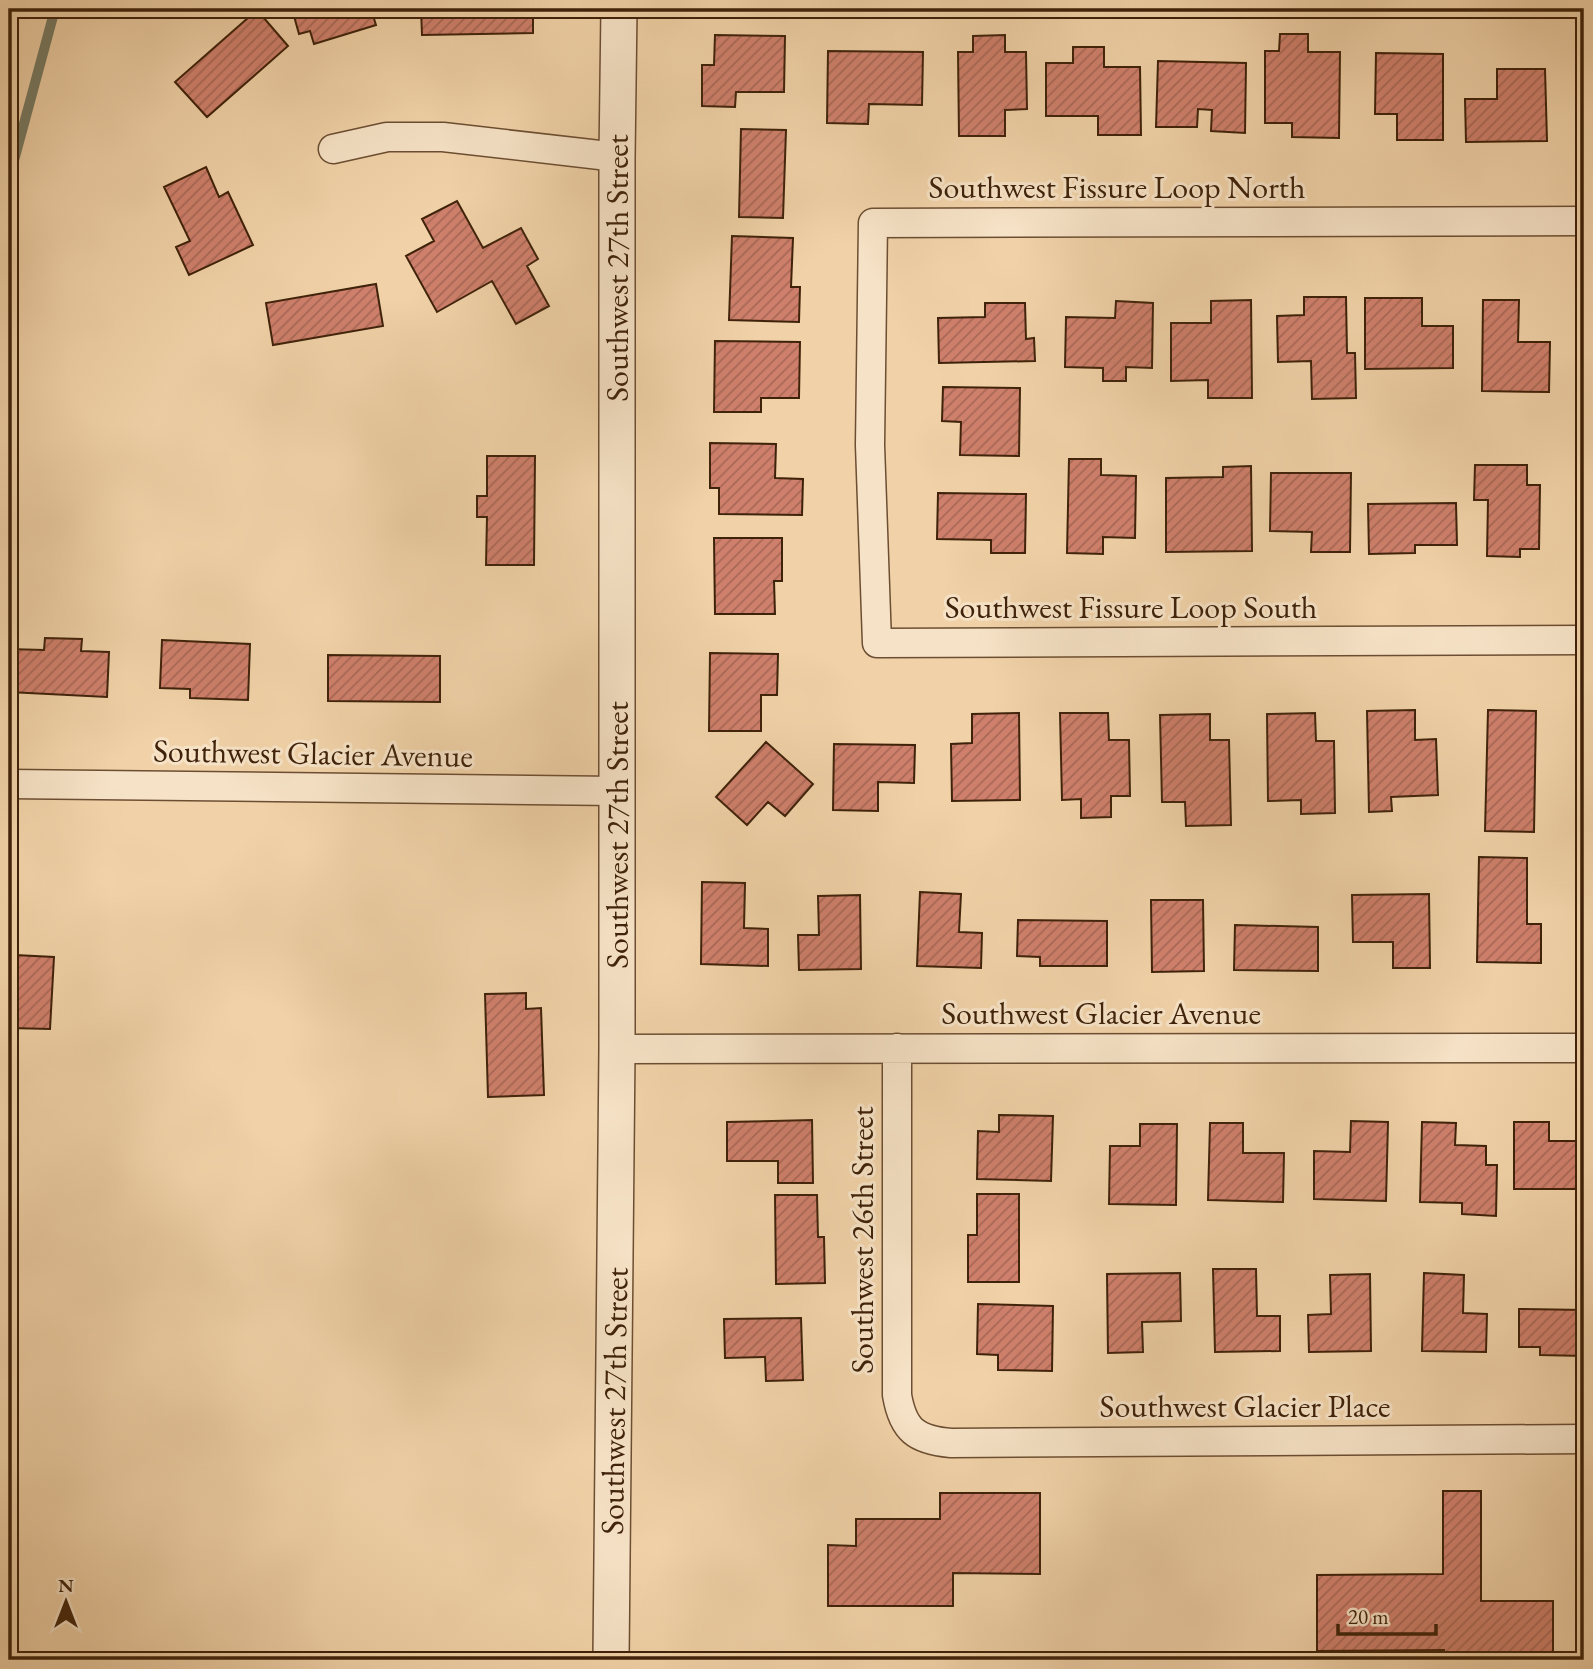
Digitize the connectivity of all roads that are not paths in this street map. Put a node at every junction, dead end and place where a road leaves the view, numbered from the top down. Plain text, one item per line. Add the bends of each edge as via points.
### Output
1 (619, 9) edge
2 (333, 149) dead end
3 (617, 157) junction
4 (1584, 221) edge
5 (870, 445) joint
6 (1584, 640) edge
7 (9, 784) edge
8 (617, 791) junction
9 (897, 1048) junction
10 (1584, 1048) edge
11 (617, 1049) junction
12 (910, 1430) joint
13 (1584, 1439) edge
14 (611, 1660) edge

1 - 3 street, Southwest 27th Street
2 - 3 street via 387,138 443,138
3 - 8 street, Southwest 27th Street
4 - 5 street, Southwest Fissure Loop North via 873,223
5 - 6 street, Southwest Fissure Loop South via 877,643
7 - 8 street, Southwest Glacier Avenue
8 - 11 street, Southwest 27th Street
9 - 10 street, Southwest Glacier Avenue
9 - 11 street, Southwest Glacier Avenue
9 - 12 street, Southwest 26th Street via 897,1395 900,1415
11 - 14 street, Southwest 27th Street
12 - 13 street, Southwest Glacier Place via 929,1441 951,1444

